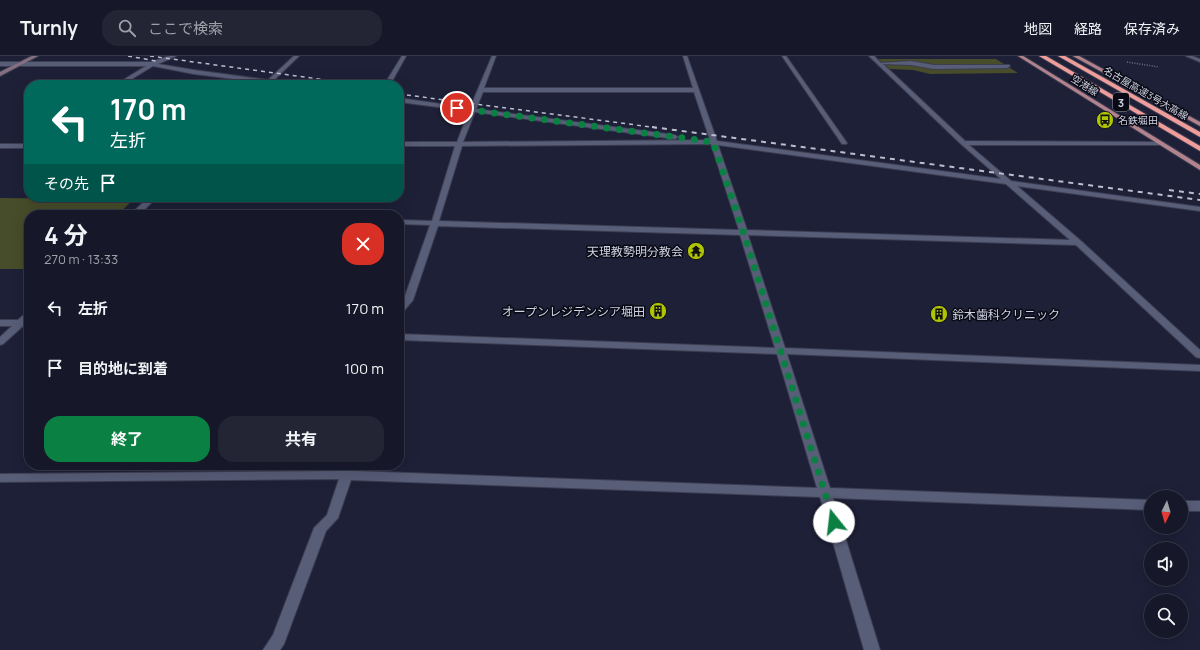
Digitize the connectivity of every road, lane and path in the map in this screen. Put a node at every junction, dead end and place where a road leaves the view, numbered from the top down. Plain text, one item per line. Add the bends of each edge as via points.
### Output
1 (37, 56) edge
2 (174, 56) edge
3 (297, 56) edge
4 (404, 56) edge
5 (494, 56) edge
6 (685, 56) edge
7 (784, 56) edge
8 (871, 56) edge
9 (1020, 56) edge
10 (1042, 56) edge
11 (1061, 56) edge
12 (1075, 56) edge
13 (1188, 56) edge
14 (955, 59) dead end
15 (1200, 61) edge
16 (1125, 62) dead end
17 (883, 63) dead end
18 (0, 64) edge
19 (20, 64) junction
20 (152, 64) junction
21 (966, 66) junction
22 (984, 66) junction
23 (1007, 66) dead end
24 (1158, 67) dead end
25 (994, 73) dead end
26 (0, 74) edge
27 (126, 80) edge
28 (245, 80) edge
29 (272, 80) edge
30 (390, 80) edge
31 (480, 90) junction
32 (696, 90) junction
33 (404, 101) edge
34 (472, 110) junction
35 (1200, 124) edge
36 (1200, 135) edge
37 (713, 142) junction
38 (24, 143) edge
39 (963, 143) junction
40 (1160, 143) junction
41 (404, 144) edge
42 (459, 144) junction
43 (844, 144) dead end
44 (0, 146) edge
45 (19, 146) junction
46 (24, 146) edge
47 (1200, 149) edge
48 (1200, 168) edge
49 (1008, 182) junction
50 (148, 202) edge
51 (1200, 209) edge
52 (139, 210) edge
53 (404, 222) edge
54 (435, 223) junction
55 (744, 234) junction
56 (1078, 243) junction
57 (404, 305) edge
58 (0, 323) edge
59 (24, 323) edge
60 (24, 324) edge
61 (404, 337) edge
62 (0, 342) edge
63 (781, 350) junction
64 (1200, 355) edge
65 (1200, 368) edge
66 (349, 470) edge
67 (0, 478) edge
68 (826, 493) junction
69 (1144, 505) edge
70 (1188, 506) edge
71 (1200, 506) edge
72 (271, 650) edge
73 (872, 650) edge

1 - 19 street
2 - 20 street
3 - 29 street
4 - 30 street
5 - 31 street
6 - 32 street
7 - 43 street
8 - 39 street
9 - 40 main road, 空港線
10 - 47 highway, 名古屋高速3号大高線 / 3
11 - 36 highway, 名古屋高速3号大高線 / 3
12 - 35 main road, 空港線
13 - 15 street
14 - 21 street
16 - 24 path
17 - 21 street via 911,63 934,67
18 - 19 street
19 - 20 street
19 - 26 street
20 - 27 street
20 - 28 street
21 - 22 street
22 - 23 street
22 - 25 street
31 - 32 street
31 - 34 street
32 - 37 street
33 - 34 street
34 - 37 street
34 - 42 street
37 - 42 street
37 - 49 street
37 - 55 street
38 - 45 street
39 - 40 street
39 - 49 street
40 - 48 main road, 空港線
41 - 42 street
42 - 54 street
44 - 45 street
45 - 46 street
49 - 51 street
49 - 56 street
50 - 52 street
53 - 54 street
54 - 55 street
54 - 57 street via 408,300
55 - 56 street
55 - 63 street
56 - 64 street
58 - 59 street
60 - 62 street
61 - 63 street
63 - 65 street
63 - 68 street
66 - 67 street
66 - 68 street
66 - 72 street via 332,518 321,528 279,639
68 - 69 street
68 - 73 street
70 - 71 street

